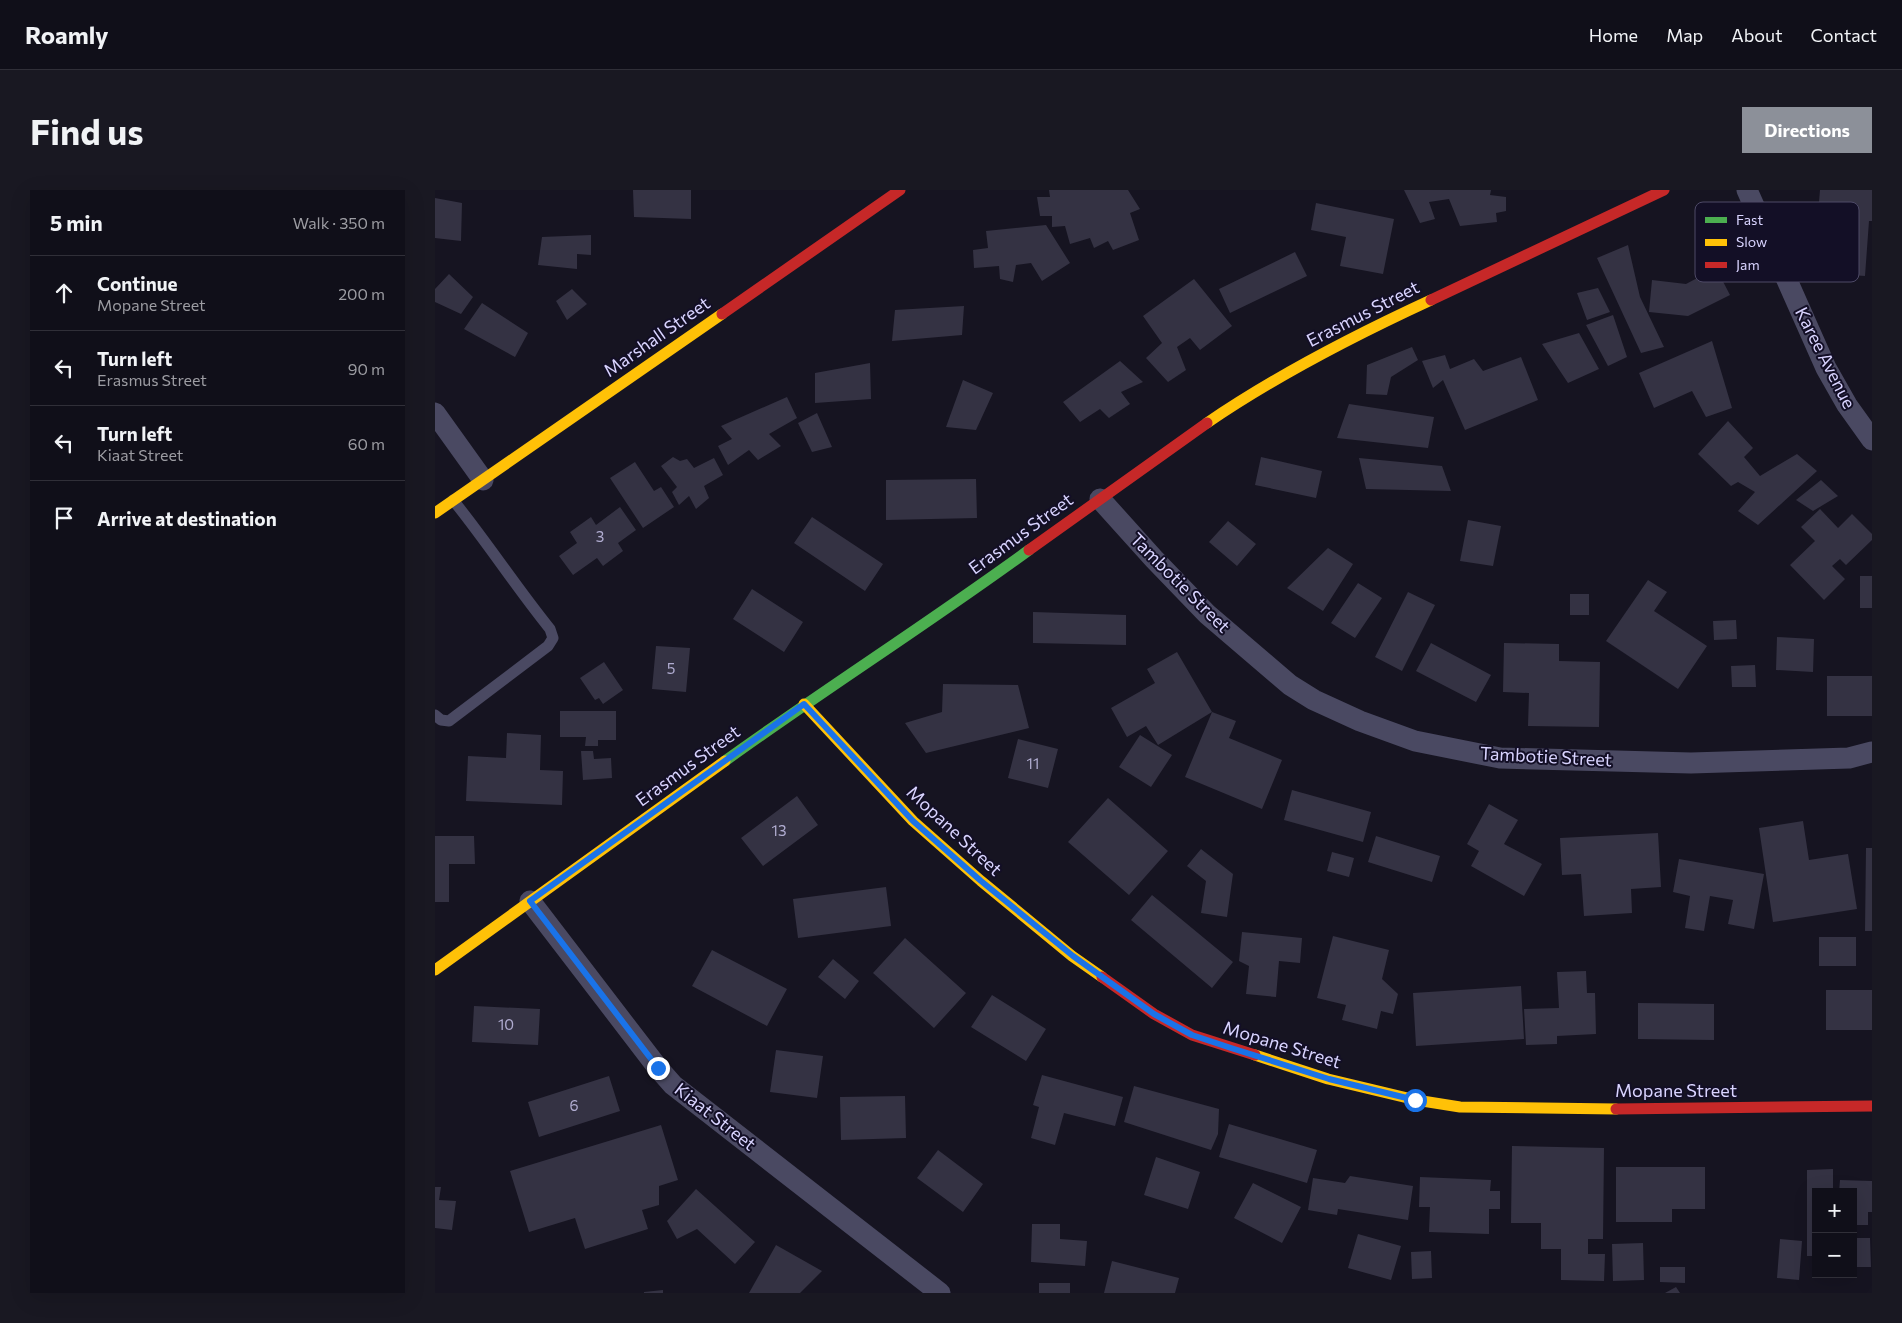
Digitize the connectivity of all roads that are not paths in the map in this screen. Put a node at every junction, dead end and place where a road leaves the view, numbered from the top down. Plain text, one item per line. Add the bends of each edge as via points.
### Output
1 (900, 190) edge
2 (1664, 190) edge
3 (1747, 190) edge
4 (1752, 202) edge
5 (1788, 282) edge
6 (435, 413) edge
7 (1872, 440) edge
8 (483, 480) junction
9 (1100, 499) junction
10 (453, 500) junction
11 (435, 513) edge
12 (804, 704) junction
13 (435, 715) edge
14 (1872, 752) edge
15 (530, 901) junction
16 (435, 970) edge
17 (1872, 1106) edge
18 (940, 1293) edge

1 - 8 street, Marshall Street
2 - 9 street, Erasmus Street via 1485,272 1334,347 1250,394
3 - 4 street, Karee Avenue
5 - 7 street, Karee Avenue via 1827,368 1847,405
6 - 8 street
8 - 10 street, Marshall Street
9 - 12 street, Erasmus Street via 988,580
9 - 14 street, Tambotie Street via 1207,614 1290,685 1360,722 1415,741 1466,753 1519,759 1691,763 1849,758
10 - 11 street, Marshall Street
10 - 13 lane via 550,629 553,638 548,646 449,721
12 - 15 street, Erasmus Street
12 - 17 street, Mopane Street via 913,821 981,881 1073,956 1154,1014 1192,1035 1329,1079 1415,1100 1460,1107
15 - 16 street, Erasmus Street
15 - 18 street, Kiaat Street via 673,1085

